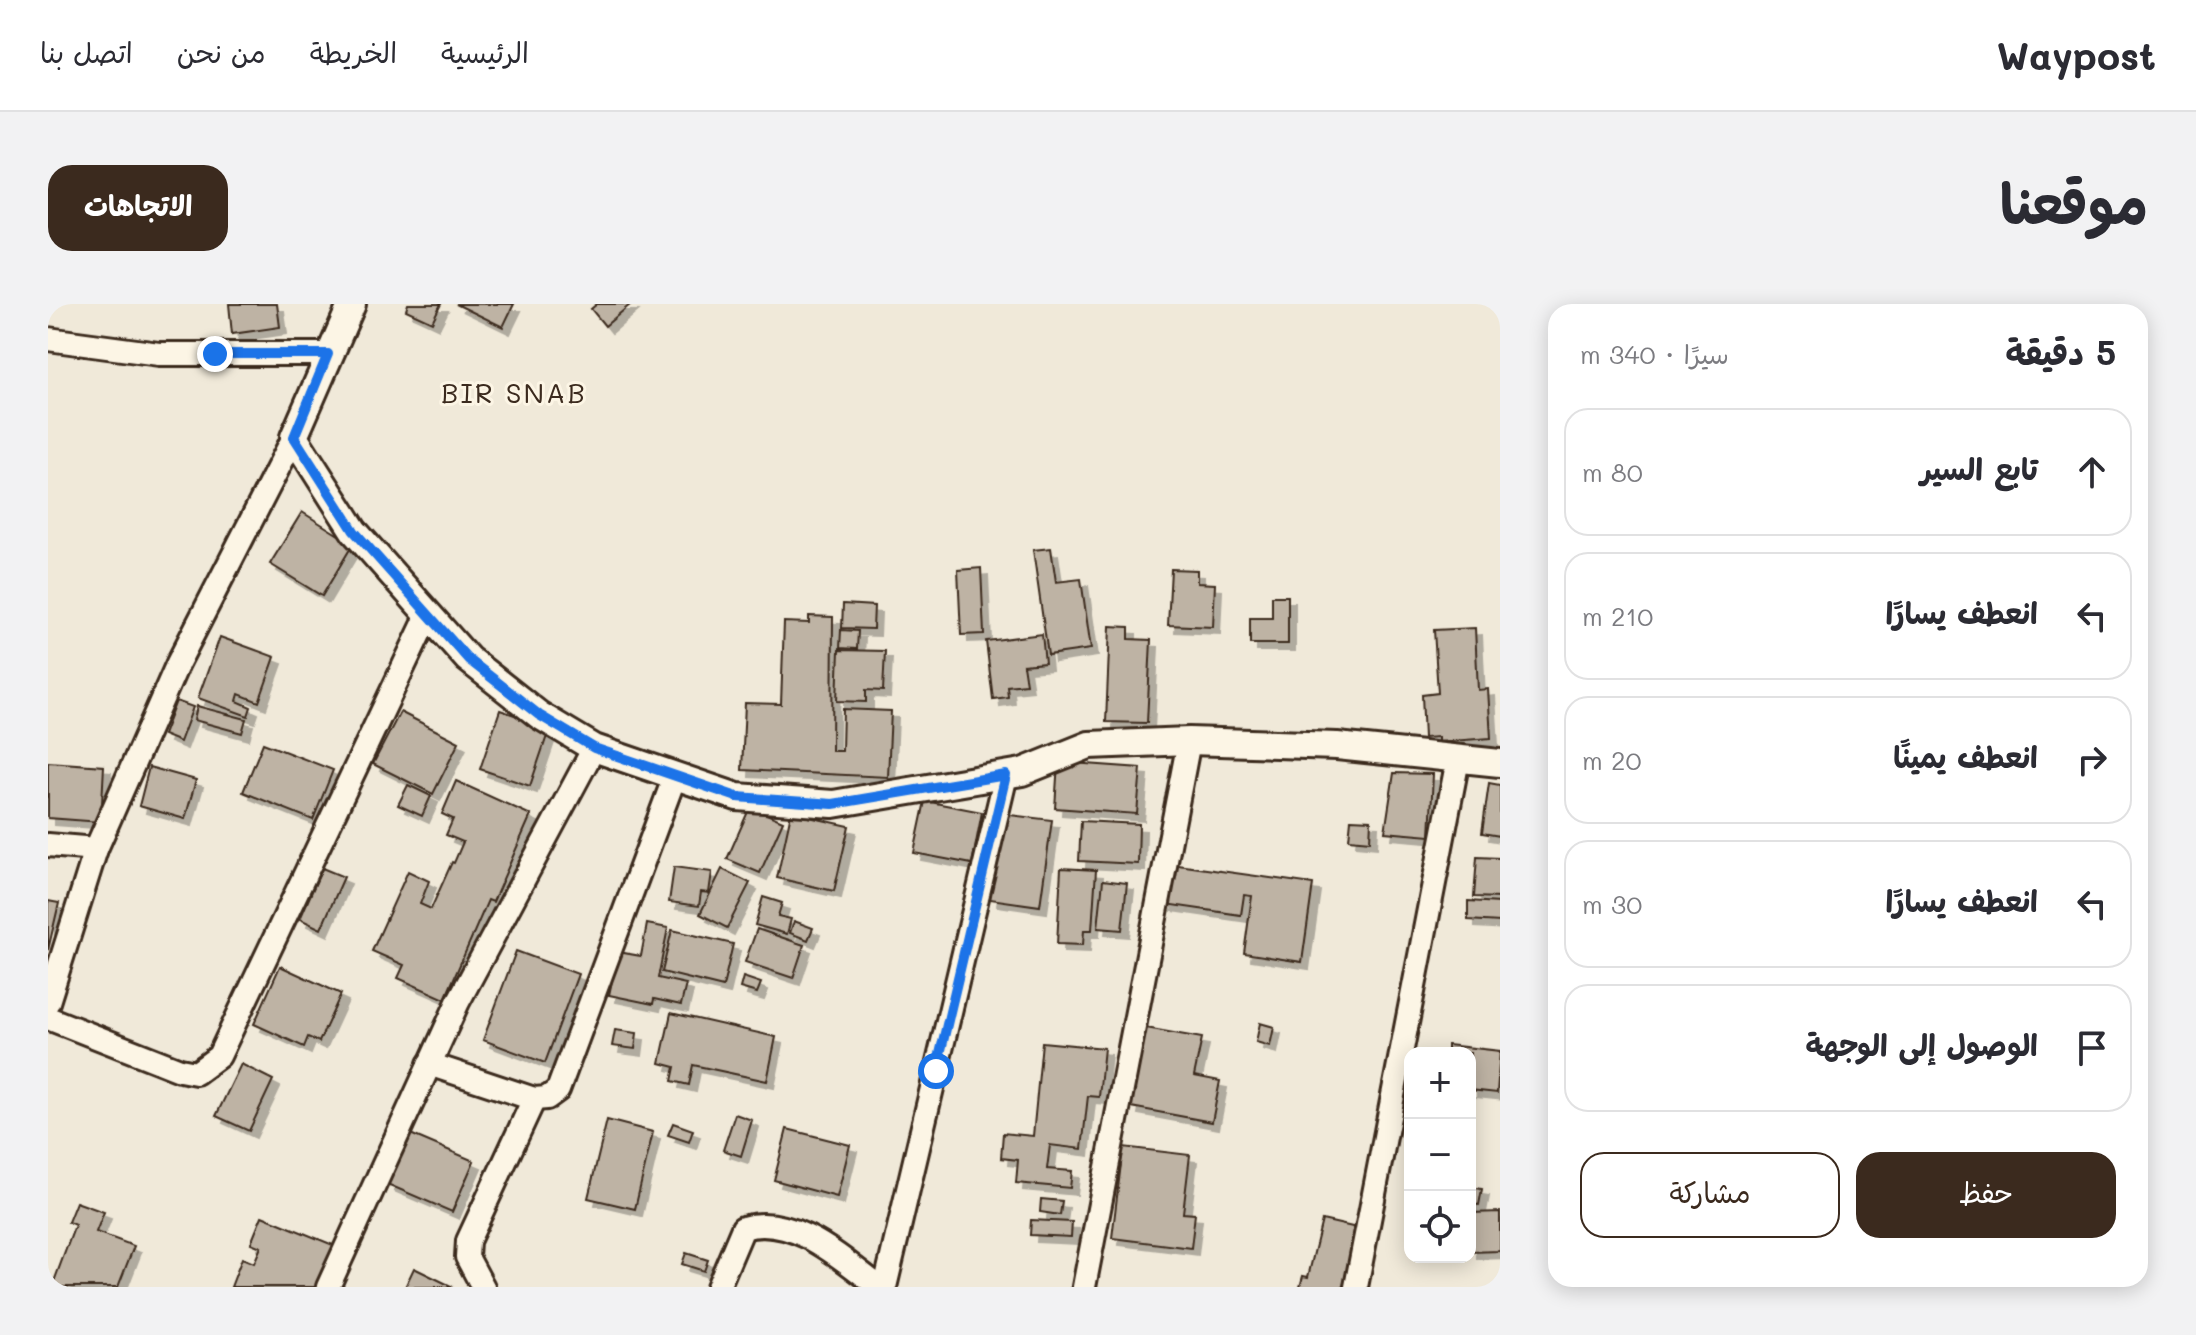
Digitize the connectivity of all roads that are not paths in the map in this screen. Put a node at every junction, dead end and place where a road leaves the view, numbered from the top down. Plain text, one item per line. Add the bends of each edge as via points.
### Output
1 (352, 304) edge
2 (48, 339) edge
3 (328, 354) junction
4 (294, 437) junction
5 (428, 615) junction
6 (1189, 741) junction
7 (594, 748) junction
8 (1458, 759) junction
9 (1500, 763) edge
10 (1006, 775) junction
11 (675, 776) junction
12 (48, 845) edge
13 (96, 849) junction
14 (48, 1002) edge
15 (48, 1018) edge
16 (429, 1064) junction
17 (534, 1099) junction
18 (328, 1287) edge
19 (483, 1287) edge
20 (718, 1287) edge
21 (882, 1287) edge
22 (1084, 1287) edge
23 (1356, 1287) edge

1 - 3 street
2 - 3 street via 159,354
3 - 4 street
4 - 5 street via 354,531
4 - 13 street via 178,663
5 - 7 street via 468,659 539,715
5 - 15 street via 219,1056 196,1073 180,1070
6 - 8 street via 1337,746
6 - 10 street via 1089,745
6 - 22 street
7 - 11 street
7 - 16 street
8 - 9 street
8 - 23 street
10 - 11 street via 833,804 737,797
10 - 21 street
11 - 17 street via 558,1090
12 - 13 street
13 - 14 street
16 - 17 street
16 - 18 street
17 - 19 street via 468,1241 467,1257
20 - 21 street via 743,1228 758,1223 821,1243

